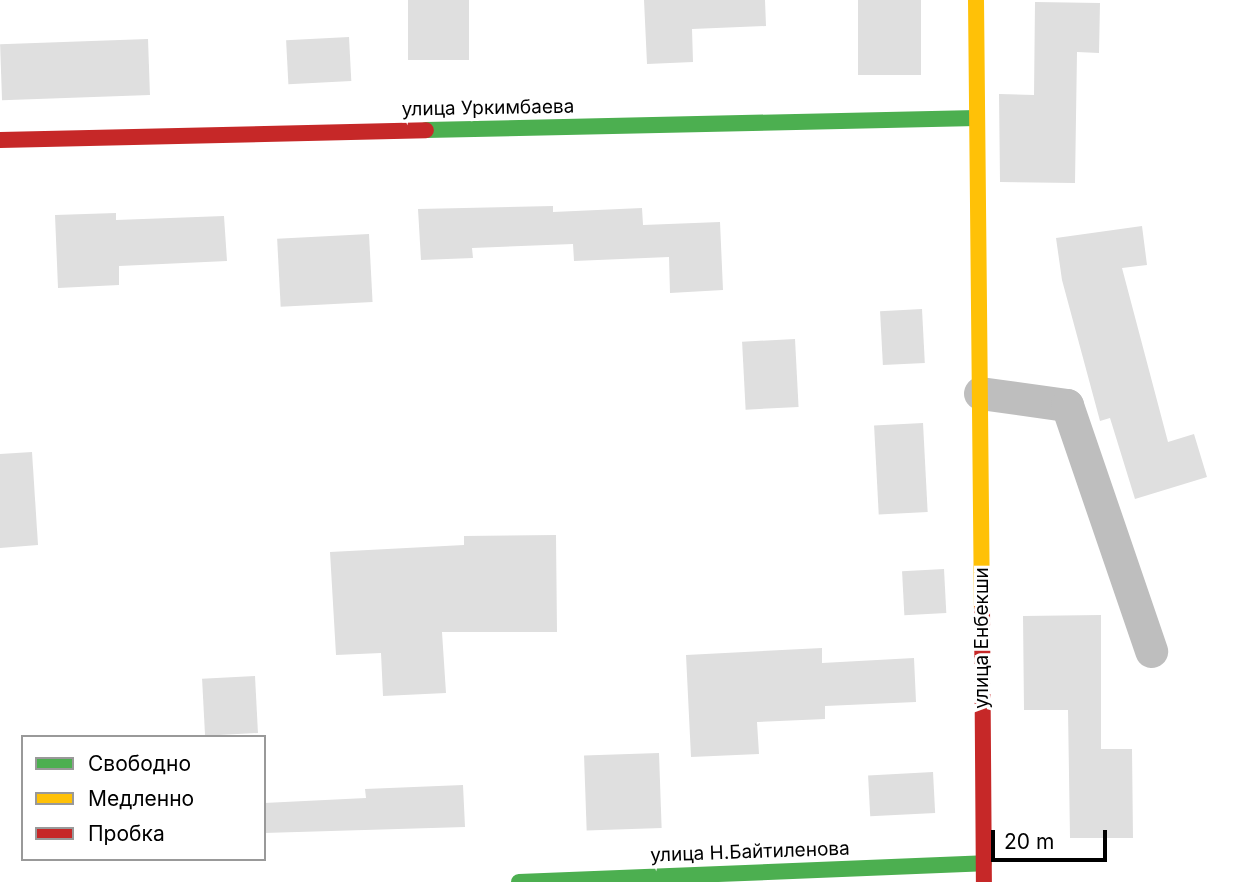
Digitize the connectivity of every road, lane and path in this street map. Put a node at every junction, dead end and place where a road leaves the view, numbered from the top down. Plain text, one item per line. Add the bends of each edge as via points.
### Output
1 (976, 0) edge
2 (977, 118) junction
3 (0, 140) edge
4 (980, 394) junction
5 (1151, 651) dead end
6 (984, 863) junction
7 (519, 882) edge
8 (984, 882) edge

1 - 2 street, улица Енбекши
2 - 3 street, улица Уркимбаева
2 - 4 street, улица Енбекши
4 - 5 street via 1067,405
4 - 6 street, улица Енбекши
6 - 7 street, улица Н.Байтиленова
6 - 8 street, улица Енбекши

